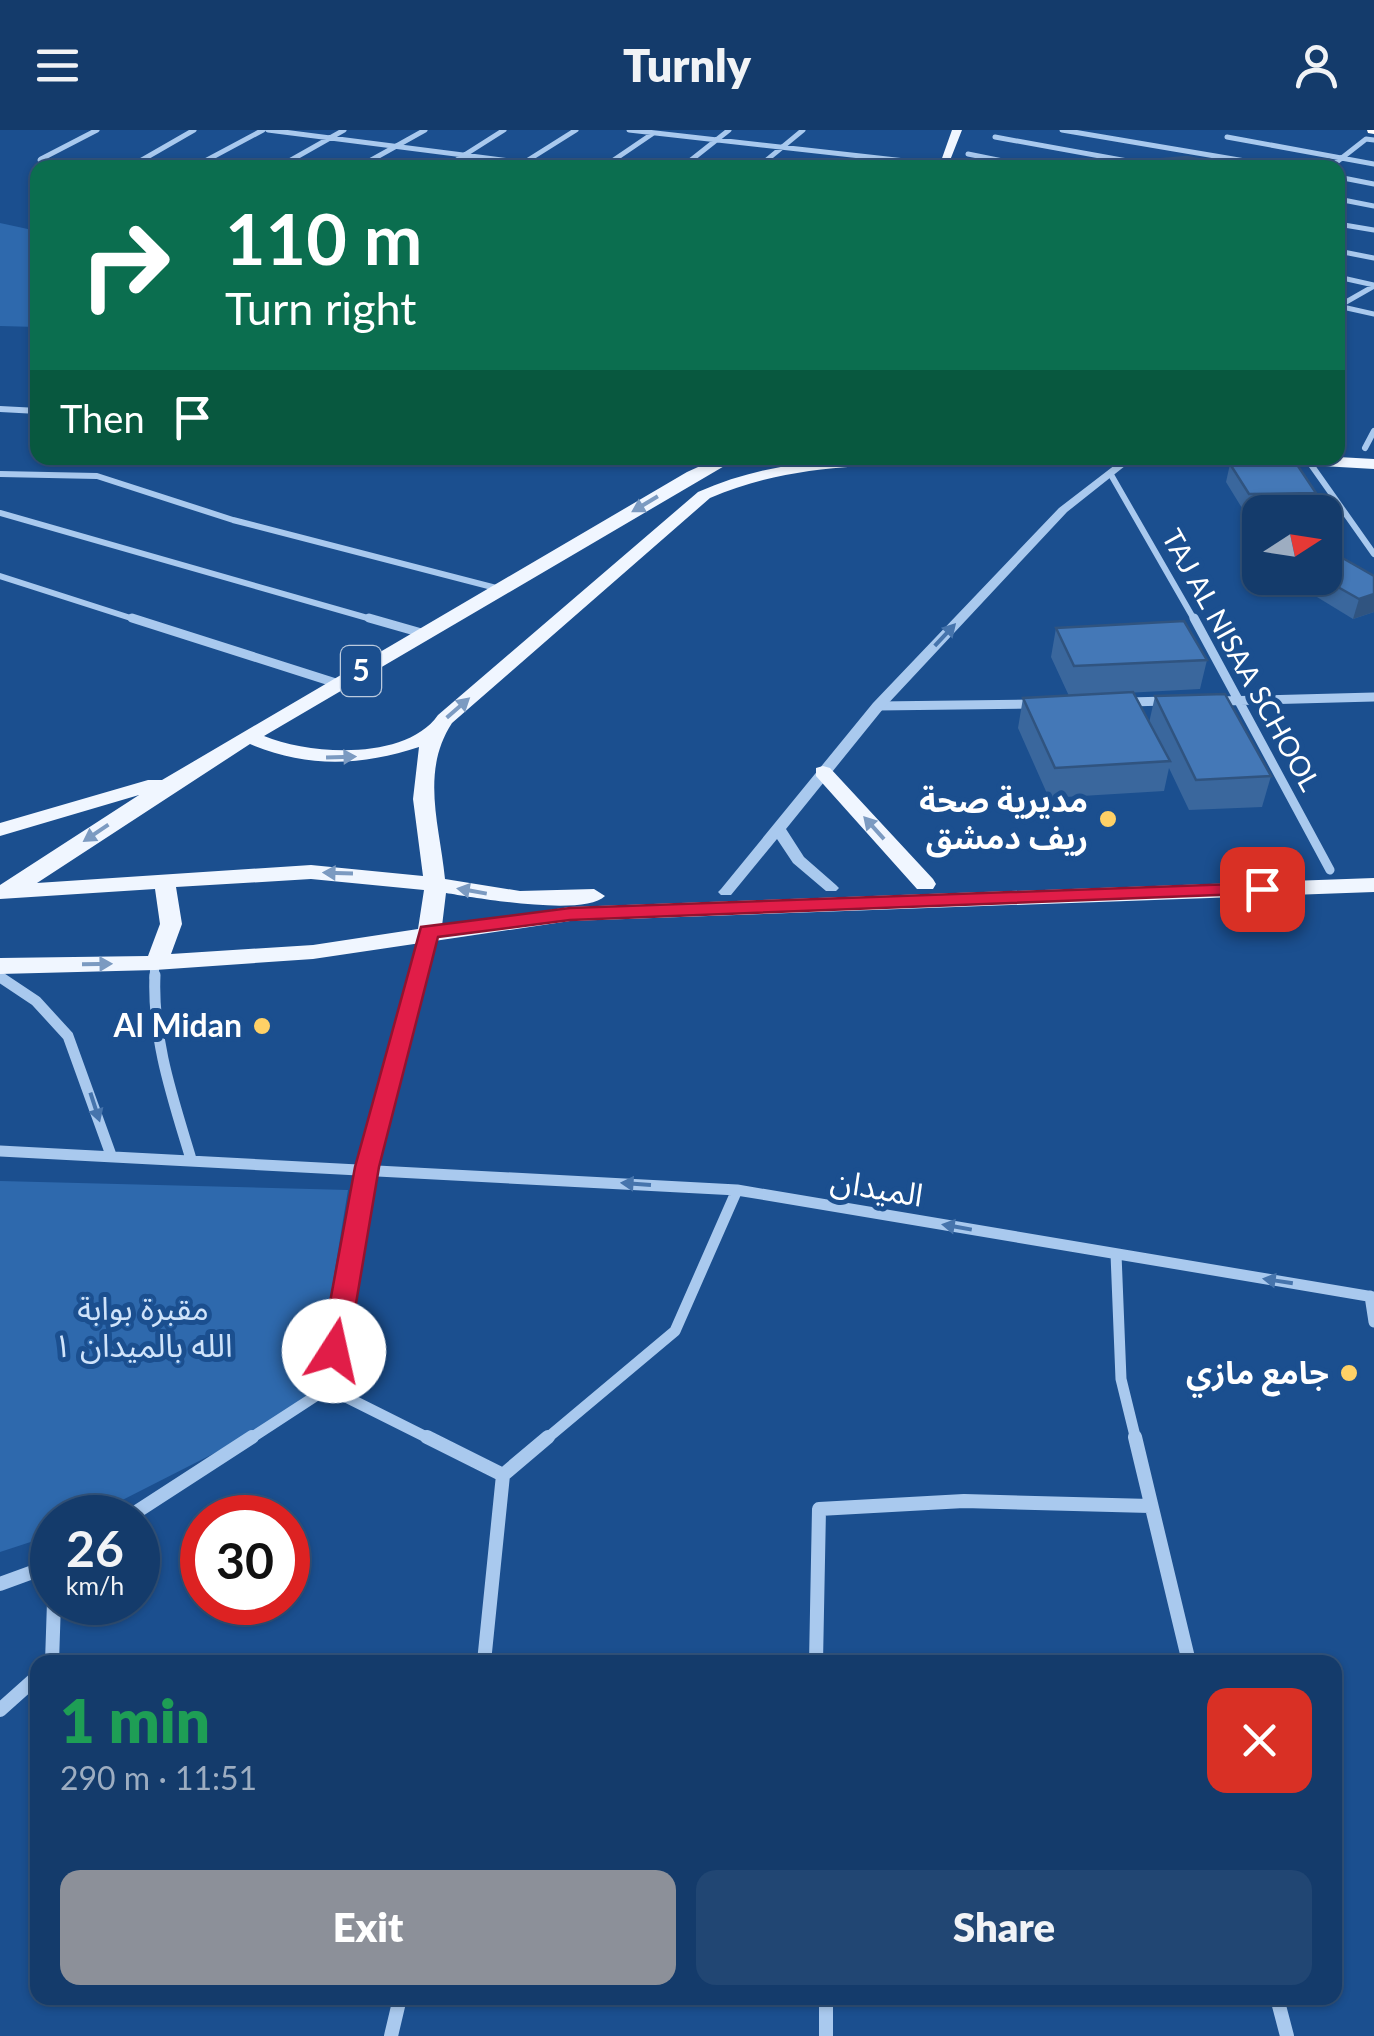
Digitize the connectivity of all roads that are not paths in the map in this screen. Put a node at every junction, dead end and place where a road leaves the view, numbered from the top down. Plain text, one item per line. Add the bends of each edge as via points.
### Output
1 (97, 130) edge
2 (194, 130) edge
3 (265, 130) edge
4 (344, 130) edge
5 (425, 130) edge
6 (504, 130) edge
7 (576, 130) edge
8 (630, 130) edge
9 (729, 130) edge
10 (803, 130) edge
11 (956, 130) edge
12 (1062, 130) edge
13 (1361, 130) edge
14 (655, 132) edge
15 (1371, 133) edge
16 (995, 137) dead end
17 (1226, 137) dead end
18 (327, 138) junction
19 (714, 140) junction
20 (1374, 140) edge
21 (393, 146) junction
22 (780, 147) junction
23 (968, 154) dead end
24 (464, 156) junction
25 (1341, 158) junction
26 (40, 160) edge
27 (142, 160) edge
28 (207, 160) edge
29 (290, 160) edge
30 (370, 160) edge
31 (457, 160) edge
32 (498, 160) edge
33 (529, 160) edge
34 (614, 160) edge
35 (690, 160) edge
36 (766, 160) edge
37 (889, 160) edge
38 (947, 160) edge
39 (998, 160) edge
40 (1122, 160) edge
41 (1239, 160) edge
42 (1339, 160) edge
43 (1374, 164) edge
44 (1345, 178) edge
45 (1374, 184) edge
46 (1345, 200) edge
47 (1374, 206) edge
48 (1345, 225) edge
49 (1374, 230) edge
50 (1345, 252) edge
51 (1374, 258) edge
52 (1345, 280) edge
53 (1374, 286) edge
54 (1345, 302) edge
55 (1345, 308) edge
56 (1374, 314) edge
57 (0, 409) edge
58 (30, 411) edge
59 (1374, 431) edge
60 (1369, 449) edge
61 (1345, 462) edge
62 (1374, 464) edge
63 (714, 465) edge
64 (800, 465) edge
65 (1121, 465) edge
66 (1311, 465) edge
67 (1110, 473) junction
68 (0, 474) edge
69 (0, 512) edge
70 (1374, 554) edge
71 (0, 576) edge
72 (500, 589) junction
73 (425, 634) junction
74 (339, 684) junction
75 (1374, 696) edge
76 (1241, 700) junction
77 (1184, 701) edge
78 (1203, 701) edge
79 (1126, 702) edge
80 (1050, 704) edge
81 (878, 706) junction
82 (431, 735) junction
83 (250, 737) junction
84 (188, 772) junction
85 (823, 772) junction
86 (778, 828) junction
87 (0, 830) edge
88 (1374, 869) edge
89 (1330, 870) junction
90 (163, 882) junction
91 (435, 884) junction
92 (925, 884) junction
93 (1374, 885) edge
94 (831, 888) junction
95 (726, 892) junction
96 (3, 894) edge
97 (429, 932) junction
98 (154, 963) junction
99 (0, 966) edge
100 (0, 976) edge
101 (0, 1150) edge
102 (111, 1155) junction
103 (191, 1159) junction
104 (367, 1167) junction
105 (736, 1190) junction
106 (1116, 1254) junction
107 (1372, 1296) edge
108 (1374, 1322) edge
109 (328, 1388) junction
110 (502, 1475) junction
111 (160, 1497) edge
112 (1150, 1506) junction
113 (30, 1573) edge
114 (0, 1584) edge
115 (53, 1625) edge
116 (52, 1655) edge
117 (485, 1655) edge
118 (816, 1655) edge
119 (1187, 1655) edge
120 (30, 1683) edge
121 (0, 1710) edge
122 (398, 2005) edge
123 (826, 2005) edge
124 (1279, 2005) edge
125 (390, 2036) edge
126 (826, 2036) edge
127 (1287, 2036) edge

1 - 26 street
2 - 27 street
3 - 18 street
3 - 28 street
4 - 18 street
5 - 21 street
6 - 24 street
7 - 33 street
8 - 14 street
9 - 19 street
10 - 22 street
11 - 38 main road
12 - 41 street
13 - 15 street
14 - 19 street
14 - 34 street
15 - 20 street
15 - 25 street
16 - 40 street
17 - 25 street
18 - 21 street
18 - 29 street
19 - 22 street
19 - 35 street
21 - 24 street
21 - 30 street
22 - 36 street
22 - 37 street
23 - 39 street
24 - 31 street
24 - 32 street
25 - 42 street
25 - 43 street
44 - 45 street
46 - 47 street
48 - 49 street
50 - 51 street
52 - 53 street
53 - 54 street
55 - 56 street
57 - 58 street
59 - 60 street
61 - 62 main road
63 -> 72 main road, 5
82 -> 64 main road via 704,496 730,482
65 - 67 street
66 - 70 street
67 - 76 street, TAJ AL NISAA SCHOOL
81 -> 67 street via 1063,510
68 - 72 street via 96,476 233,520
69 - 73 street
71 - 74 street
72 - 73 main road, 5
73 - 74 main road, 5
74 - 83 main road, 5
75 - 76 street
76 - 78 street
76 - 89 street, TAJ AL NISAA SCHOOL
77 - 79 street
80 - 81 street
81 - 85 street
83 -> 82 main road via 273,749 336,758 371,755
82 - 91 main road via 422,788
83 - 84 main road, 5
84 - 87 main road
84 -> 96 main road, 5
85 - 86 street
92 -> 85 main road
86 - 94 street via 798,860
86 - 95 street
88 - 89 main road
89 - 92 main road
91 -> 90 main road, 5 via 312,872
90 - 96 main road, 5
90 - 98 main road via 173,916
95 -> 91 main road via 520,898
91 - 97 main road
92 - 94 main road
93 - 97 main road via 570,914
94 - 95 main road
97 - 98 main road via 313,952
97 - 104 street
99 -> 98 main road
98 - 103 street via 156,1043
100 -> 102 street via 36,1000 68,1036
101 - 102 street, الميدان
102 - 103 street, الميدان
103 - 104 street, الميدان
105 -> 104 street, الميدان
104 - 109 street
106 -> 105 street, الميدان
105 - 110 street via 675,1331
107 -> 106 street, الميدان
106 - 112 street via 1121,1379
107 - 108 street
109 - 110 street
109 - 111 street
110 - 117 street
112 - 118 street via 964,1501 819,1509
112 - 119 street
113 - 114 street
115 - 116 street
120 - 121 street
122 - 125 street
123 - 126 street
124 - 127 street

